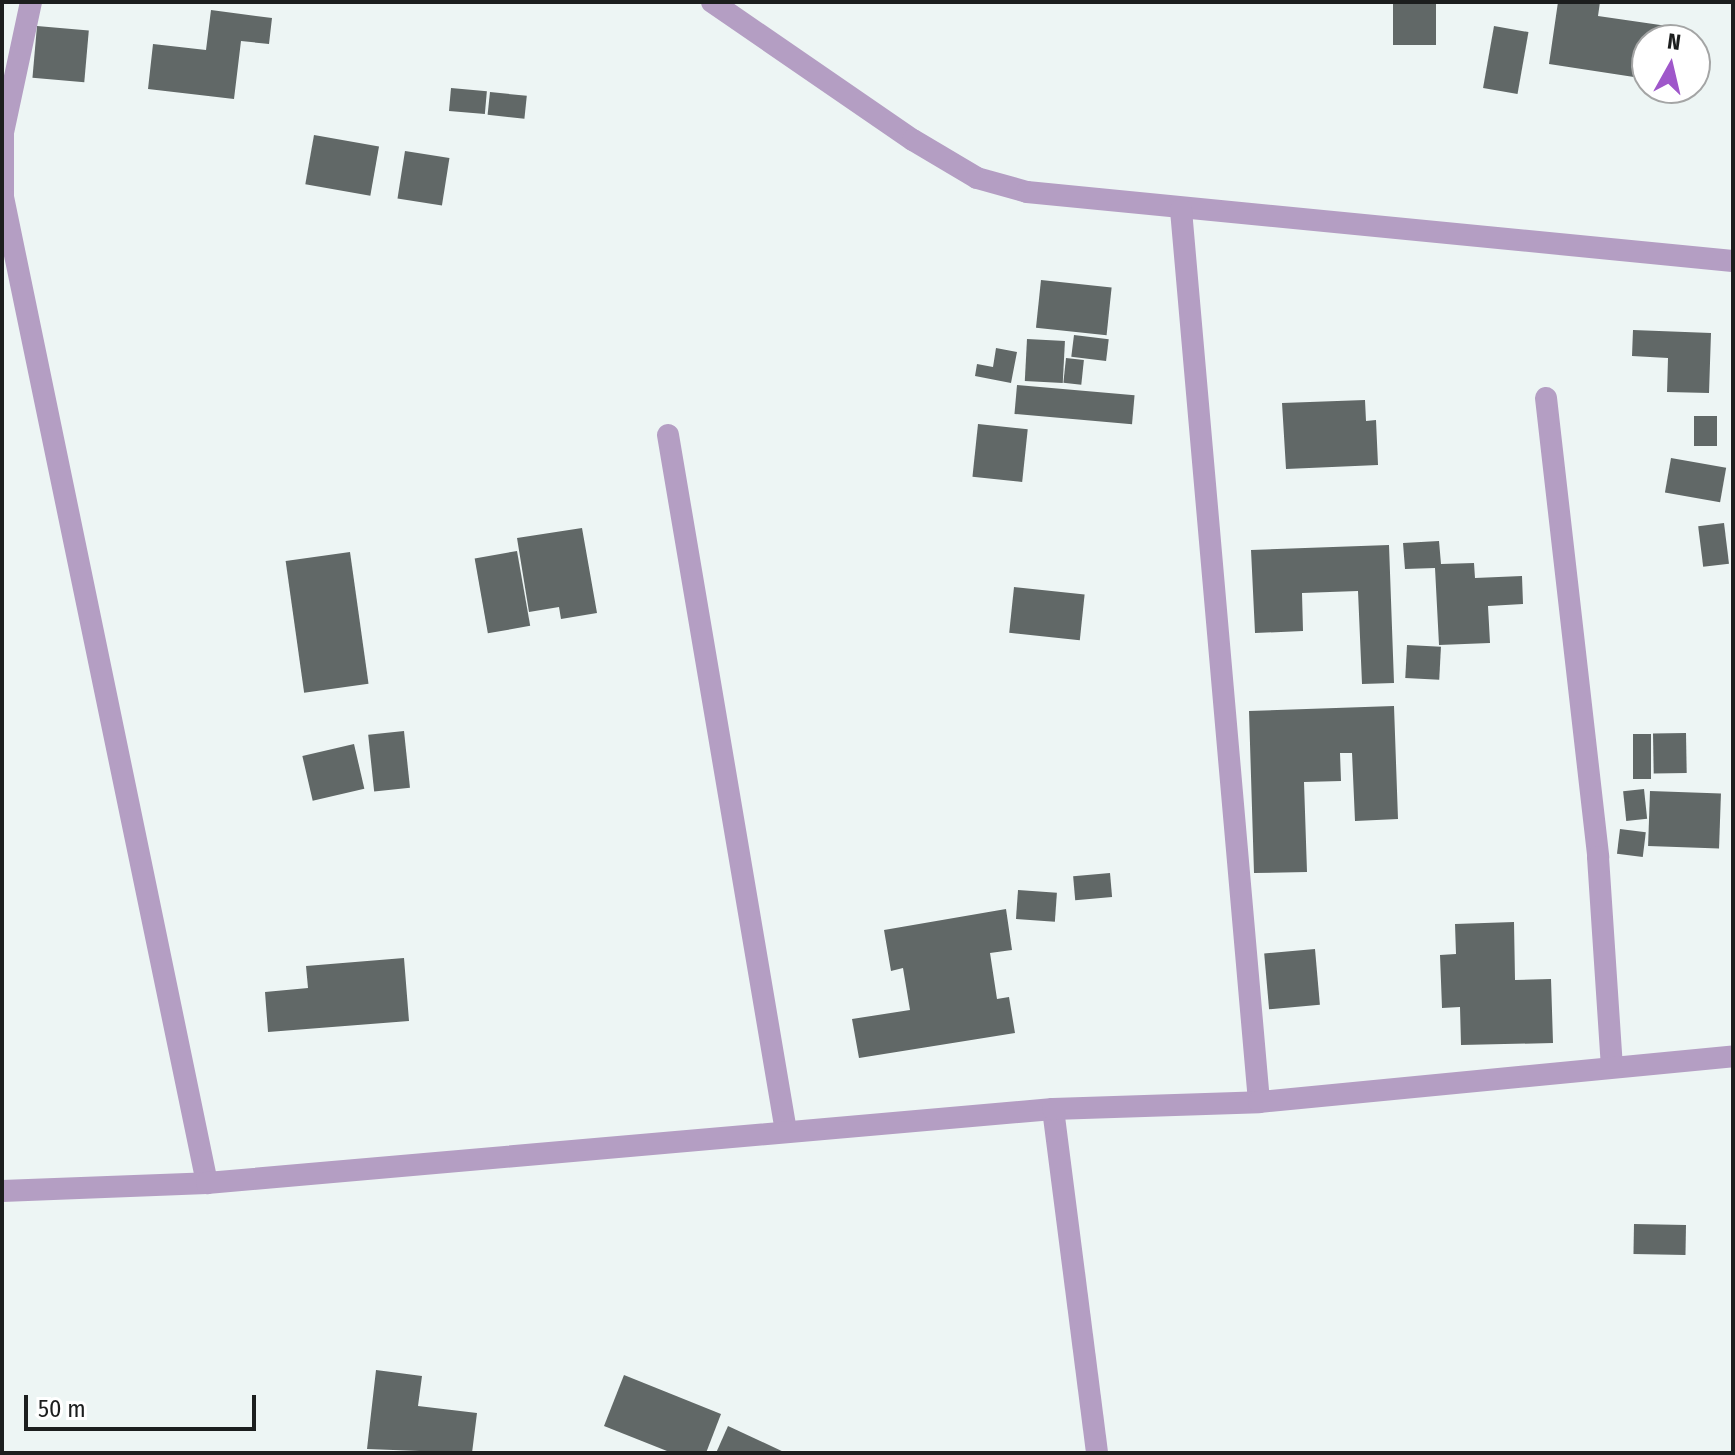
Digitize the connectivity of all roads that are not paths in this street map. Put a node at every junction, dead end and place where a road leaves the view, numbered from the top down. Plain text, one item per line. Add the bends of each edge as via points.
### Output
1 (31, 2) edge
2 (712, 2) edge
3 (1181, 210) junction
4 (1733, 261) edge
5 (1546, 398) dead end
6 (668, 435) dead end
7 (1733, 1056) edge
8 (1612, 1067) junction
9 (1259, 1102) junction
10 (1053, 1109) junction
11 (786, 1131) junction
12 (207, 1183) junction
13 (2, 1191) edge
14 (1097, 1453) edge

1 - 12 street via 3,133 3,197
2 - 3 street via 977,178 1027,192
3 - 4 street
3 - 9 street
5 - 8 street via 1598,857
6 - 11 street
7 - 8 street
8 - 9 street
9 - 10 street
10 - 11 street
10 - 14 street
11 - 12 street
12 - 13 street

